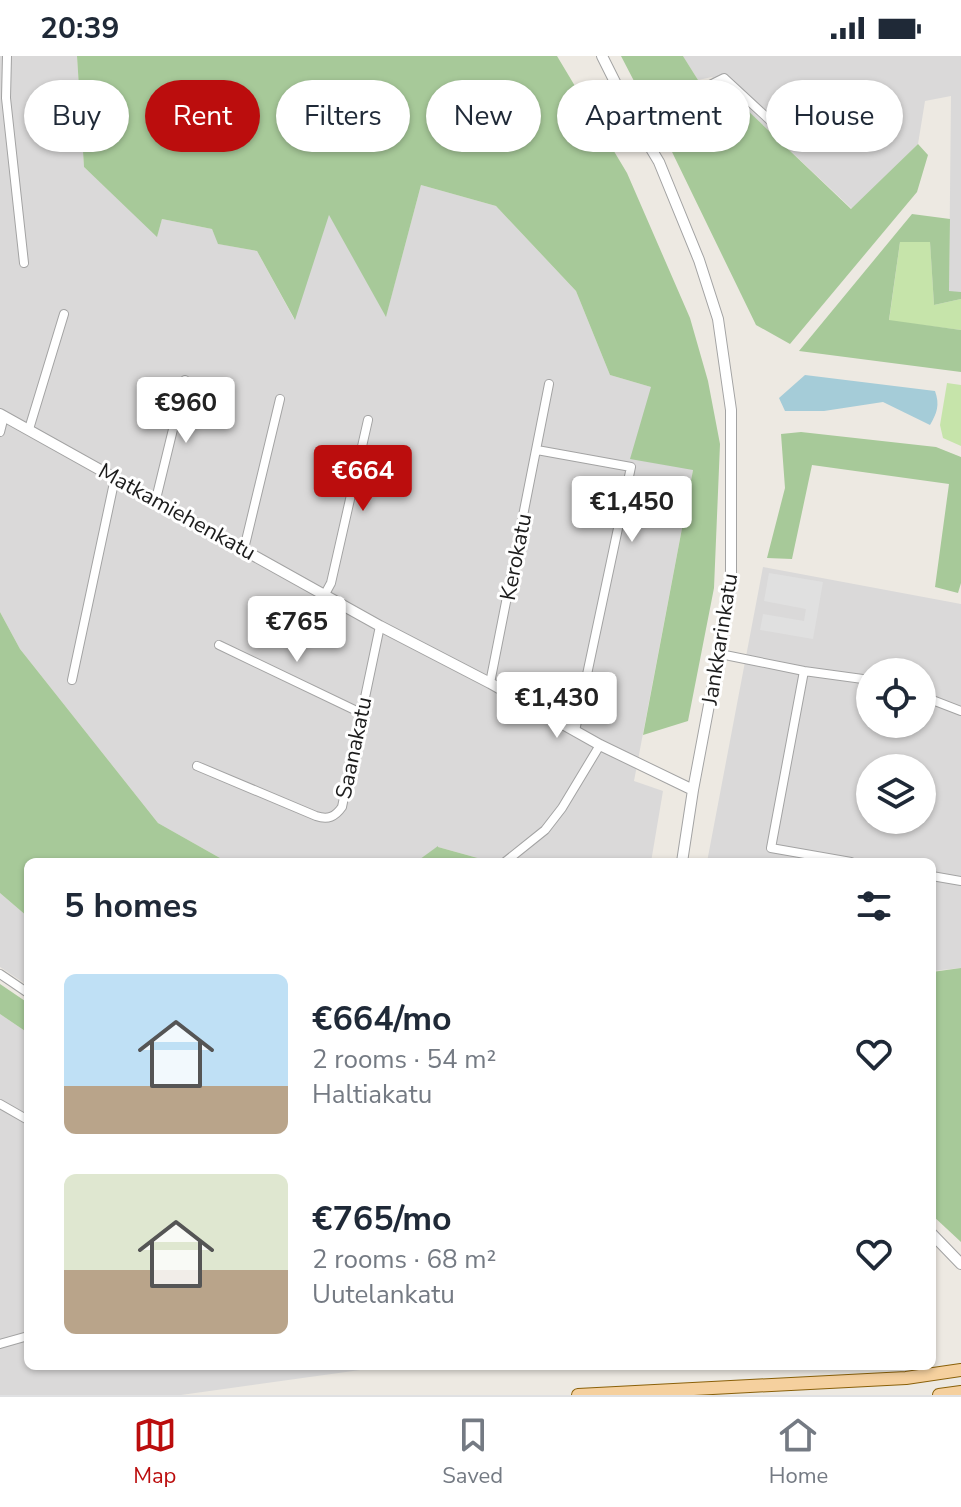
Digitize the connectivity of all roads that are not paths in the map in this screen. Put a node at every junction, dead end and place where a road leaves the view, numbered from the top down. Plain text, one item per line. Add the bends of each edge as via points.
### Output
1 (7, 56) edge
2 (602, 56) edge
3 (614, 80) edge
4 (3, 98) edge
5 (750, 102) edge
6 (766, 117) edge
7 (653, 152) edge
8 (24, 263) dead end
9 (64, 314) dead end
10 (185, 380) dead end
11 (549, 384) dead end
12 (280, 399) dead end
13 (2, 415) edge
14 (368, 420) dead end
15 (29, 429) junction
16 (0, 432) edge
17 (537, 450) junction
18 (115, 478) junction
19 (156, 499) junction
20 (244, 549) junction
21 (325, 594) junction
22 (380, 626) junction
23 (219, 645) dead end
24 (720, 654) junction
25 (804, 671) junction
26 (856, 678) edge
27 (72, 680) dead end
28 (490, 683) junction
29 (936, 701) edge
30 (961, 711) edge
31 (361, 713) junction
32 (575, 731) junction
33 (600, 745) junction
34 (197, 766) dead end
35 (693, 790) junction
36 (510, 858) edge
37 (683, 858) edge
38 (828, 858) edge
39 (936, 877) edge
40 (961, 881) edge
41 (0, 974) edge
42 (24, 990) edge
43 (0, 1104) edge
44 (24, 1118) edge
45 (936, 1238) edge
46 (961, 1264) edge
47 (24, 1337) edge
48 (0, 1344) edge
49 (961, 1370) edge
50 (961, 1392) edge
51 (578, 1395) edge
52 (939, 1395) edge

1 - 4 street
2 - 3 street, Jankkarinkatu
4 - 8 street
5 - 6 street
7 - 24 street, Jankkarinkatu via 718,319 731,410 731,588
9 - 15 street
10 - 19 street
11 - 17 street, Kerokatu
12 - 20 street
13 - 15 street, Matkamiehenkatu
13 - 16 street
14 - 21 street
15 - 18 street, Matkamiehenkatu
17 - 28 street, Kerokatu
17 - 32 street via 631,467
18 - 19 street, Matkamiehenkatu
18 - 27 street
19 - 20 street, Matkamiehenkatu
20 - 21 street, Matkamiehenkatu
21 - 22 street, Matkamiehenkatu
22 - 28 street, Matkamiehenkatu
22 - 31 street, Saanakatu
23 - 31 street
24 - 25 street
24 - 35 street, Jankkarinkatu
25 - 26 street
25 - 38 street via 771,848
28 - 32 street, Matkamiehenkatu
29 - 30 street
31 - 34 street, Saanakatu via 342,807 331,818
32 - 33 street, Matkamiehenkatu
33 - 35 street, Matkamiehenkatu
33 - 36 street via 545,830
35 - 37 street, Jankkarinkatu
39 - 40 street
41 - 42 street
43 - 44 street
45 - 46 street
47 - 48 street
49 - 51 main road via 891,1379
50 - 52 main road

